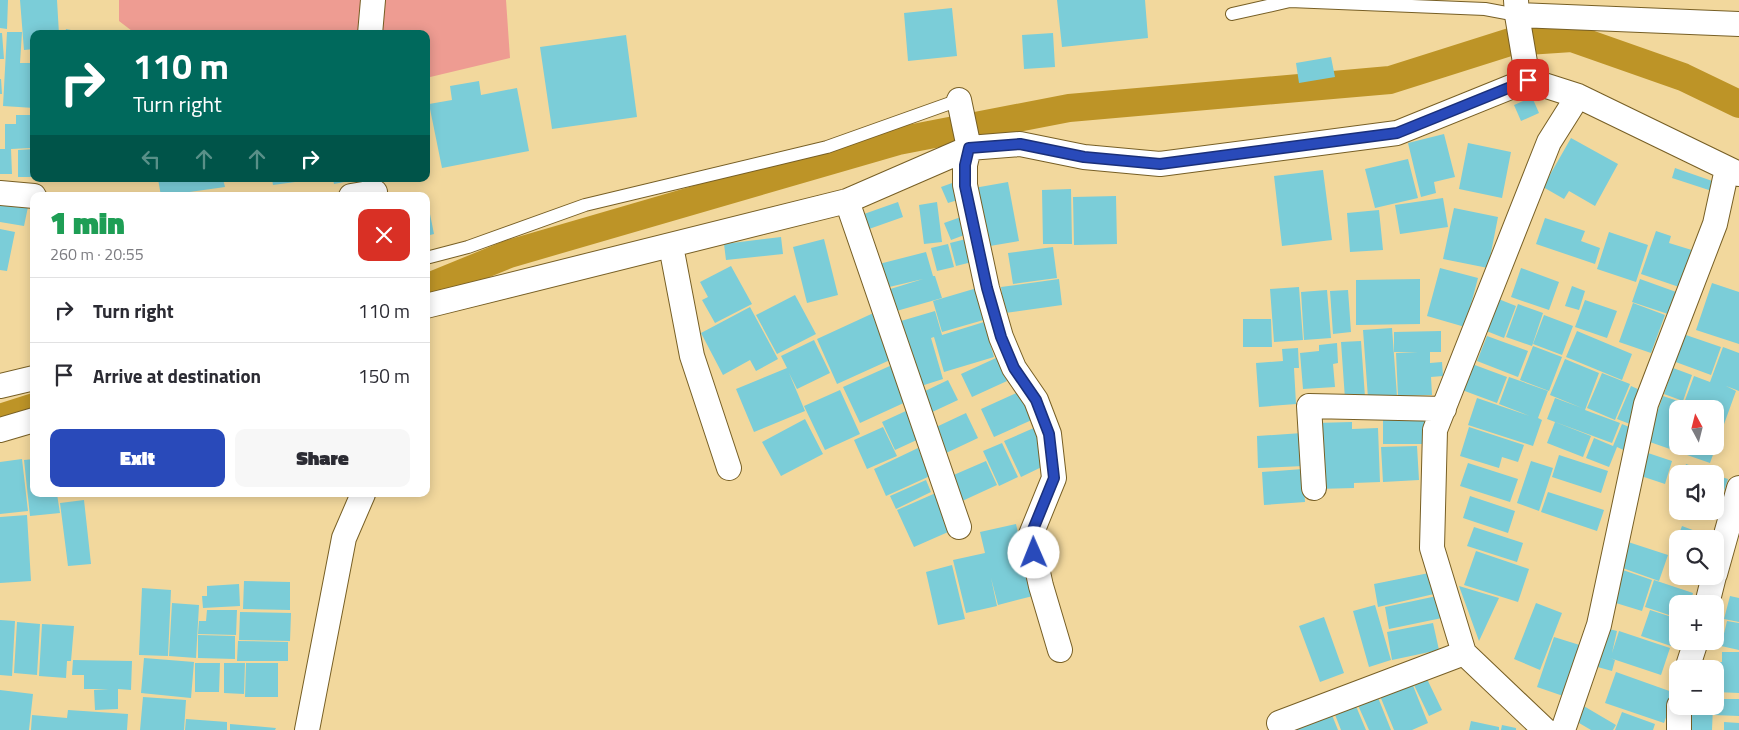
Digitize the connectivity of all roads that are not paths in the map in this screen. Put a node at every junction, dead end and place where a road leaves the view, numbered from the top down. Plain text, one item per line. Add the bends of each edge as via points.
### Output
1 (373, 0) edge
2 (1516, 8) edge
3 (1232, 14) dead end
4 (1739, 24) edge
5 (370, 30) edge
6 (1528, 80) junction
7 (1578, 96) junction
8 (959, 100) joint
9 (969, 148) junction
10 (1733, 171) edge
11 (0, 192) edge
12 (30, 196) edge
13 (847, 201) junction
14 (671, 246) junction
15 (430, 257) edge
16 (430, 305) edge
17 (30, 379) edge
18 (0, 386) edge
19 (1444, 409) junction
20 (30, 421) edge
21 (0, 430) edge
22 (729, 468) dead end
23 (1314, 488) dead end
24 (1739, 488) edge
25 (362, 497) edge
26 (959, 527) dead end
27 (1724, 542) edge
28 (1060, 650) dead end
29 (1464, 653) junction
30 (1679, 715) edge
31 (1278, 723) dead end
32 (307, 730) edge
33 (1545, 730) edge
34 (1563, 730) edge
35 (1679, 730) edge

1 - 5 street
2 - 3 lane via 1290,1
2 - 4 street
2 - 6 street
6 - 7 street
6 - 9 street via 1397,133 1160,164 1084,157 1020,144
7 - 10 street
7 - 19 street via 1549,142
8 - 9 street
8 - 15 lane via 827,147 585,205 468,248
9 - 13 street
9 - 28 street via 965,186 987,288 1014,368 1036,400 1049,434 1054,478 1030,537
10 - 34 street via 1646,404 1599,625
11 - 12 street
13 - 14 street
13 - 26 street
14 - 16 street
14 - 22 street via 692,356
17 - 18 street
19 - 23 street via 1309,406
19 - 29 street via 1435,430 1432,548
20 - 21 street
24 - 27 street
25 - 32 street via 344,538
29 - 31 street
29 - 33 street
30 - 35 street

